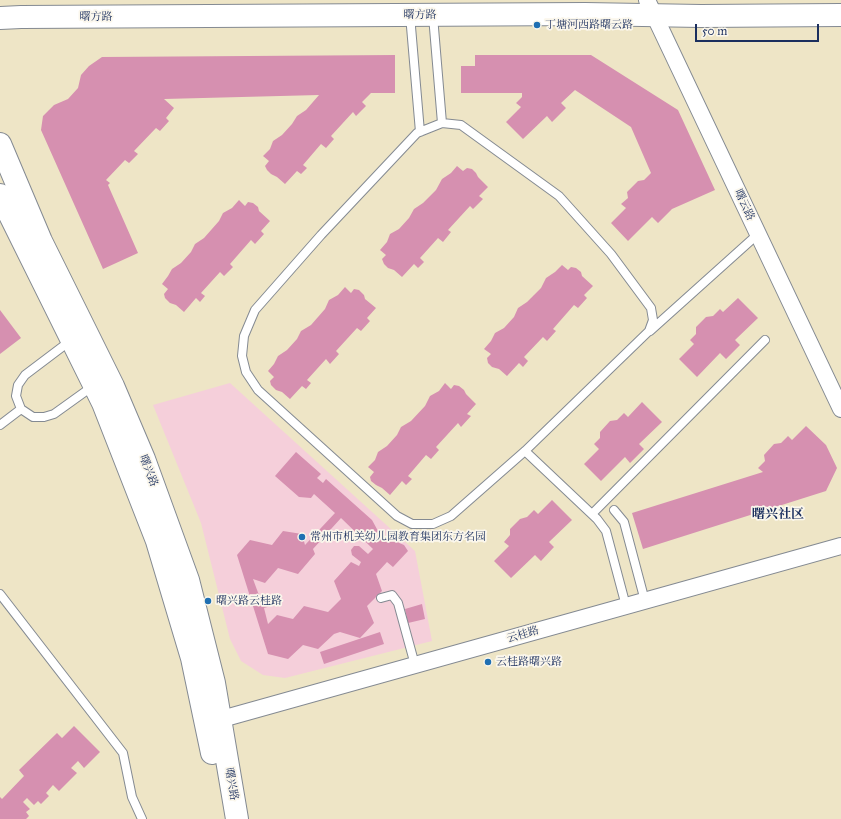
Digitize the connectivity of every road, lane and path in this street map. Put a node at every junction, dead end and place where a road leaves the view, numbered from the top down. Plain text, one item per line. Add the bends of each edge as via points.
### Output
1 (650, 7) edge
2 (433, 14) junction
3 (410, 15) junction
4 (841, 15) edge
5 (0, 18) edge
6 (442, 123) junction
7 (420, 132) junction
8 (0, 144) edge
9 (0, 195) edge
10 (758, 234) junction
11 (649, 331) junction
12 (71, 340) junction
13 (765, 340) dead end
14 (94, 385) junction
15 (21, 409) junction
16 (841, 409) edge
17 (0, 425) edge
18 (525, 451) junction
19 (614, 510) dead end
20 (592, 514) junction
21 (841, 546) edge
22 (0, 594) edge
23 (381, 598) dead end
24 (645, 601) junction
25 (626, 606) junction
26 (415, 665) junction
27 (213, 722) junction
28 (142, 819) edge
29 (223, 819) edge
30 (237, 819) edge

1 - 2 street, 曙方路 via 585,14
1 - 4 street, 曙方路
1 - 10 street, 曙云路
2 - 3 street, 曙方路
2 - 6 lane
3 - 5 street, 曙方路
3 - 7 lane
6 - 7 lane
6 - 11 lane via 461,125 559,196 611,254 651,308 653,320
7 - 18 lane via 321,235 255,310 244,336 242,356 246,372 263,396 397,516 412,524 433,524 451,516
8 - 27 street, 曙兴路 via 41,241 113,386 144,459 188,580 214,683
9 - 12 street, 曙兴路
10 - 11 lane
10 - 16 street, 曙云路
11 - 18 lane
12 - 14 street, 曙兴路
12 - 15 lane via 25,375 18,385 16,396
13 - 20 lane
14 - 15 lane via 54,414 33,417
14 - 27 street, 曙兴路 via 157,541
15 - 17 lane
18 - 20 lane
19 - 24 lane via 624,522
20 - 25 lane via 606,531
21 - 24 street, 云桂路
22 - 28 lane via 123,753 132,797
23 - 26 lane via 392,595 398,603
24 - 25 street, 云桂路
25 - 26 street, 云桂路
26 - 27 street, 云桂路
27 - 29 street, 曙兴路
27 - 30 street, 曙兴路

